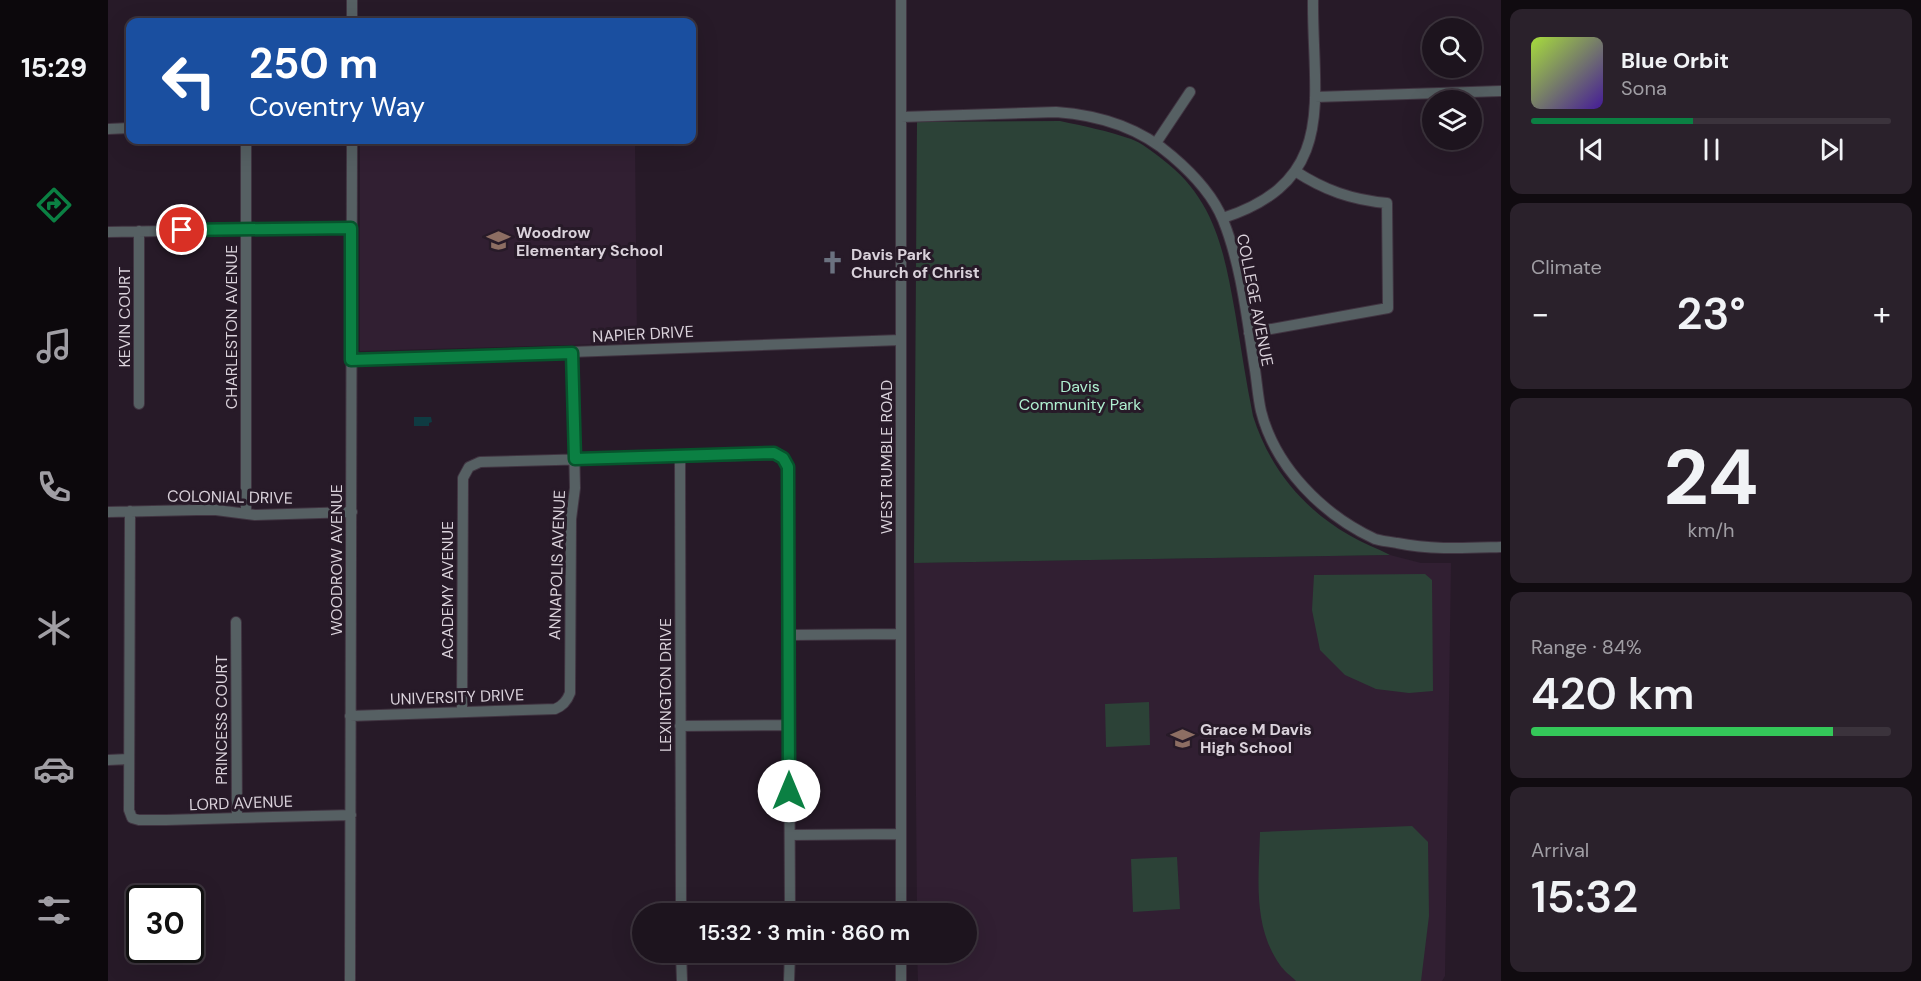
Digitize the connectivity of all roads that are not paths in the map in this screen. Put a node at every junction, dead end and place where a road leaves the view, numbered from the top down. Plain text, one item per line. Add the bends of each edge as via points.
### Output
1 (352, 0) edge
2 (901, 0) edge
3 (1313, 0) edge
4 (352, 18) edge
5 (1501, 91) edge
6 (1190, 92) dead end
7 (1315, 97) junction
8 (901, 117) junction
9 (126, 128) edge
10 (108, 129) edge
11 (1156, 143) junction
12 (246, 144) edge
13 (352, 144) edge
14 (1295, 171) junction
15 (1222, 218) junction
16 (246, 228) junction
17 (351, 228) junction
18 (139, 231) junction
19 (108, 232) edge
20 (1249, 333) junction
21 (900, 340) junction
22 (572, 353) junction
23 (351, 360) junction
24 (139, 404) dead end
25 (680, 456) junction
26 (575, 459) junction
27 (129, 511) junction
28 (108, 512) edge
29 (352, 512) junction
30 (246, 514) junction
31 (1501, 548) edge
32 (236, 622) dead end
33 (901, 634) junction
34 (789, 635) junction
35 (564, 704) joint
36 (462, 712) junction
37 (350, 716) junction
38 (789, 725) junction
39 (680, 726) junction
40 (129, 759) junction
41 (108, 760) edge
42 (351, 814) junction
43 (237, 818) junction
44 (790, 834) junction
45 (901, 834) junction
46 (681, 903) edge
47 (790, 903) edge
48 (902, 903) edge
49 (681, 963) edge
50 (790, 963) edge
51 (902, 963) edge
52 (350, 981) edge
53 (682, 981) edge
54 (789, 981) edge
55 (902, 981) edge

1 - 4 street
2 - 8 street, WEST RUMBLE ROAD
3 - 7 street
5 - 7 street
6 - 11 street
7 - 14 street via 1309,143
8 - 11 street, COLLEGE AVENUE via 1074,113 1112,122
8 - 21 street, WEST RUMBLE ROAD
9 - 10 street
11 - 15 street, COLLEGE AVENUE via 1196,180
12 - 16 street, CHARLESTON AVENUE
13 - 17 street, WOODROW AVENUE
14 - 15 street via 1267,199
14 - 20 street via 1340,195 1387,203 1388,308
15 - 20 street, COLLEGE AVENUE
16 - 17 street
16 - 18 street
16 - 30 street, CHARLESTON AVENUE
17 - 23 street, WOODROW AVENUE
18 - 19 street
18 - 24 street, KEVIN COURT
20 - 31 street, COLLEGE AVENUE via 1264,419 1287,465 1311,495 1337,516 1377,539 1423,548
21 - 22 street, NAPIER DRIVE
21 - 33 street, WEST RUMBLE ROAD
22 - 23 street, NAPIER DRIVE
22 - 26 street, ANNAPOLIS AVENUE
23 - 29 street, WOODROW AVENUE
25 - 26 street
25 - 34 street via 774,453 783,458 788,467
25 - 39 street, LEXINGTON DRIVE
26 - 35 street, ANNAPOLIS AVENUE via 570,528 570,693
26 - 36 street, ACADEMY AVENUE via 480,462 467,469 463,478
27 - 28 street, COLONIAL DRIVE
27 - 30 street, COLONIAL DRIVE via 216,510
27 - 40 street
29 - 30 street, COLONIAL DRIVE
29 - 37 street, WOODROW AVENUE
32 - 43 street, PRINCESS COURT
33 - 34 street
33 - 45 street, WEST RUMBLE ROAD
34 - 38 street
35 - 36 street, UNIVERSITY DRIVE via 555,709
36 - 37 street, UNIVERSITY DRIVE
37 - 42 street, WOODROW AVENUE
38 - 39 street
38 - 44 street
39 - 46 street, LEXINGTON DRIVE
40 - 41 street
40 - 43 street, LORD AVENUE via 132,818
42 - 43 street, LORD AVENUE
42 - 52 street, WOODROW AVENUE
44 - 45 street
44 - 47 street
45 - 48 street, WEST RUMBLE ROAD
49 - 53 street
50 - 54 street
51 - 55 street

